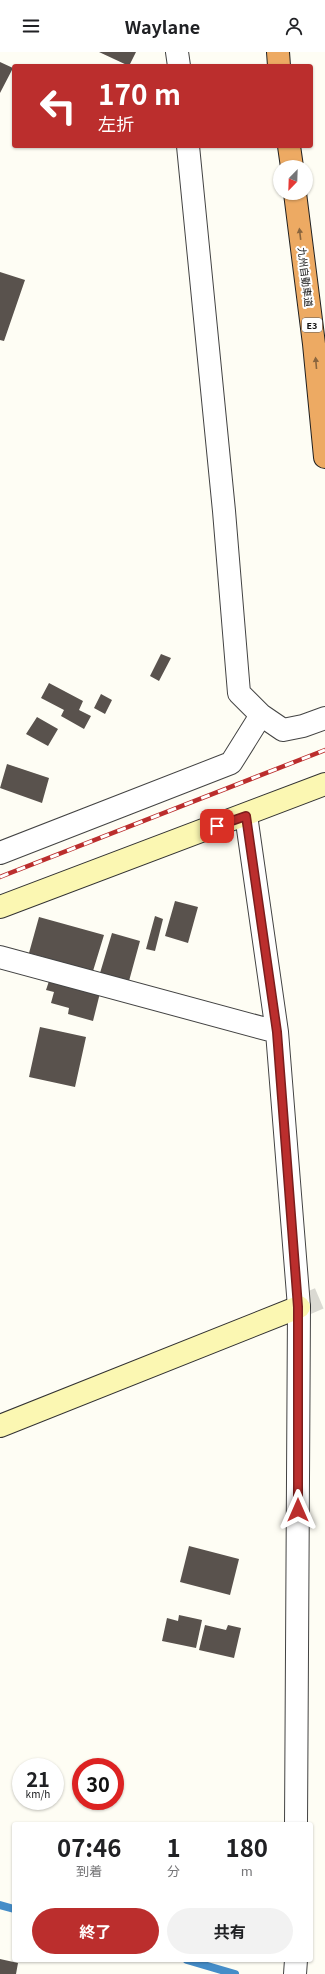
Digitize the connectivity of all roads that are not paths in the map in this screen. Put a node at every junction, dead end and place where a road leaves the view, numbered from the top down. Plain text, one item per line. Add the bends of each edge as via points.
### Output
1 (177, 52) edge
2 (278, 52) edge
3 (179, 64) edge
4 (279, 64) edge
5 (188, 148) edge
6 (290, 148) edge
7 (291, 160) edge
8 (296, 200) edge
9 (325, 457) edge
10 (261, 715) junction
11 (325, 718) edge
12 (325, 784) edge
13 (246, 816) junction
14 (0, 852) edge
15 (0, 907) edge
16 (0, 957) edge
17 (277, 1032) junction
18 (298, 1307) junction
19 (0, 1426) edge
20 (296, 1822) edge
21 (296, 1962) edge
22 (296, 1974) edge

1 - 3 street
2 - 4 highway
5 - 10 street via 239,693
6 - 7 highway
9 -> 8 highway, 九州自動車道 / E3
10 - 11 street via 283,730
10 - 14 street via 231,763
12 - 13 street
13 - 15 street
13 - 17 street
16 - 17 street
17 - 18 street
18 - 19 street
18 - 20 street
21 - 22 street

